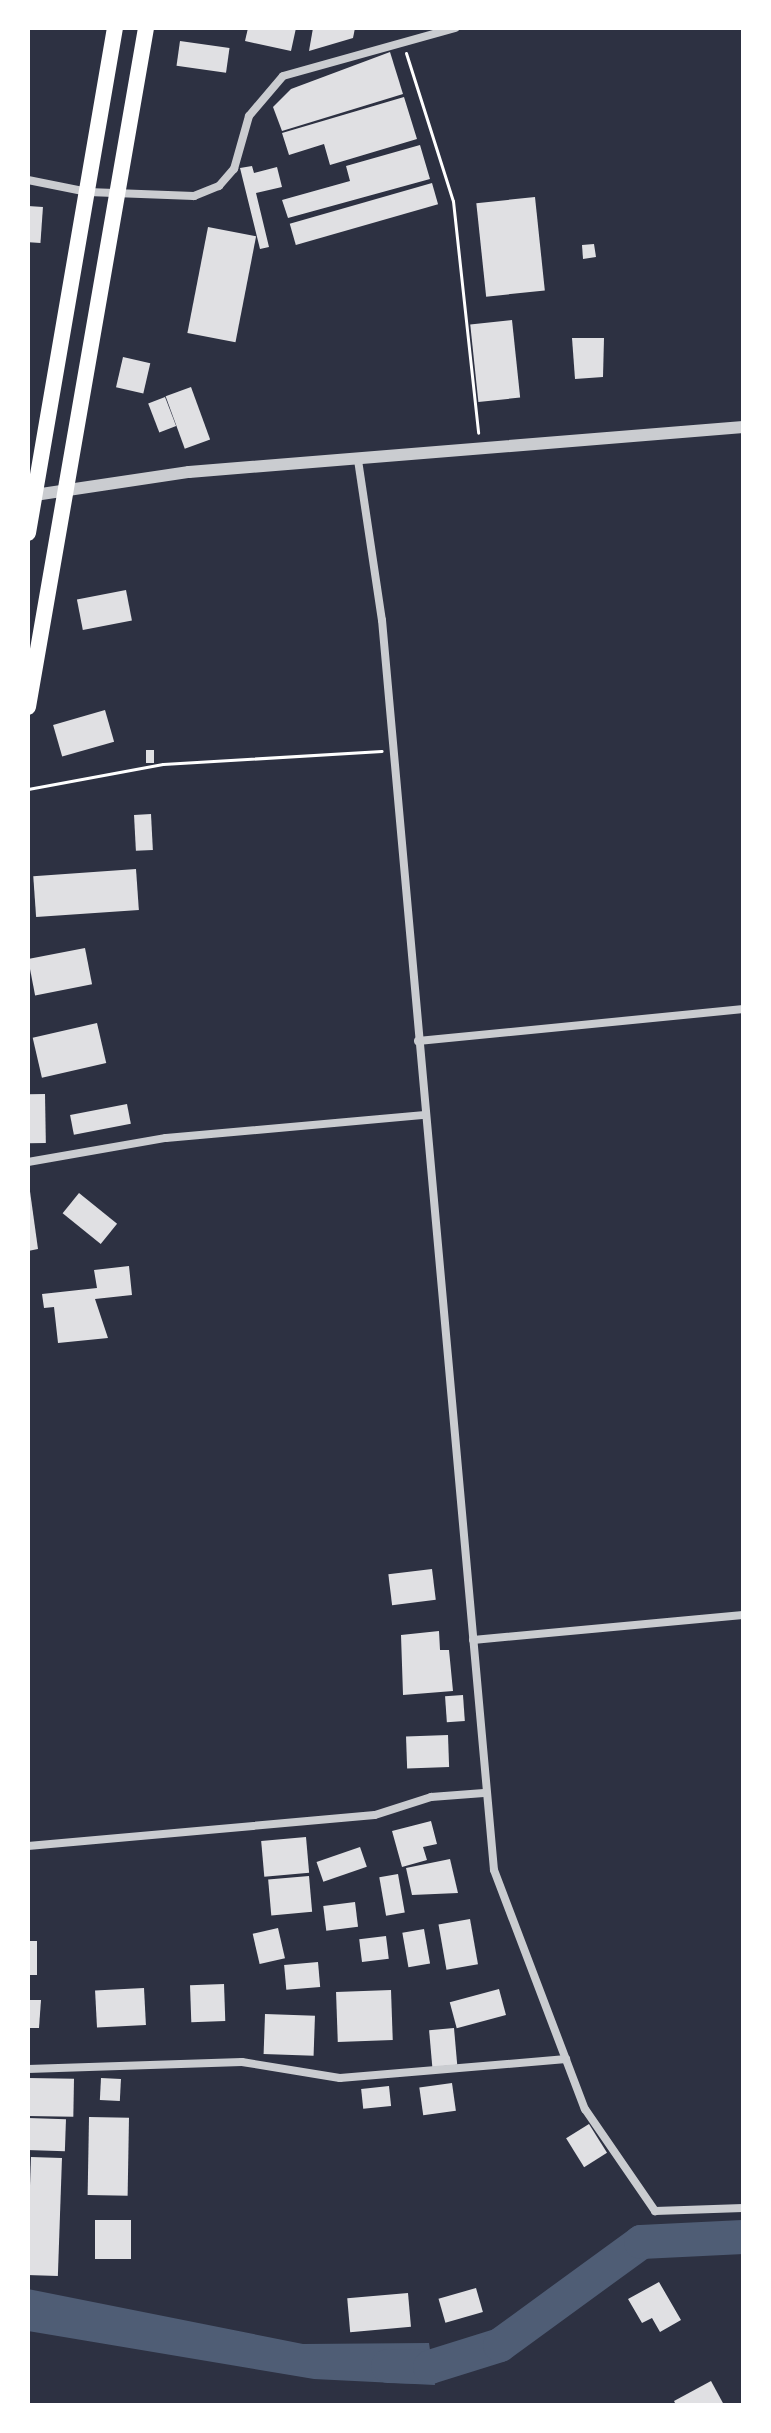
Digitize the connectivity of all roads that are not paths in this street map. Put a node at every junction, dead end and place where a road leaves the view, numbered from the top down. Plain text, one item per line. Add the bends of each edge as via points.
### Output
1 (115, 28) edge
2 (146, 28) edge
3 (455, 28) edge
4 (28, 180) edge
5 (88, 192) junction
6 (117, 194) junction
7 (743, 427) edge
8 (358, 460) junction
9 (28, 496) edge
10 (28, 533) edge
11 (28, 707) edge
12 (743, 1009) edge
13 (418, 1041) junction
14 (425, 1115) junction
15 (28, 1162) edge
16 (743, 1615) edge
17 (473, 1640) junction
18 (484, 1793) junction
19 (28, 1846) edge
20 (566, 2059) junction
21 (28, 2069) edge
22 (743, 2208) edge

1 - 5 highway
2 - 6 highway
3 - 6 street via 283,76 260,95 234,169 219,186 164,198
4 - 5 street
5 - 6 street
5 - 10 highway
6 - 11 highway
7 - 8 street
8 - 9 street via 189,472
8 - 13 street via 393,750
12 - 13 street
13 - 14 street
14 - 15 street via 166,1138
14 - 17 street
16 - 17 street
17 - 18 street
18 - 19 street via 431,1797 375,1815
18 - 20 street via 494,1870
20 - 21 street via 340,2078 242,2062
20 - 22 street via 585,2109 655,2211

